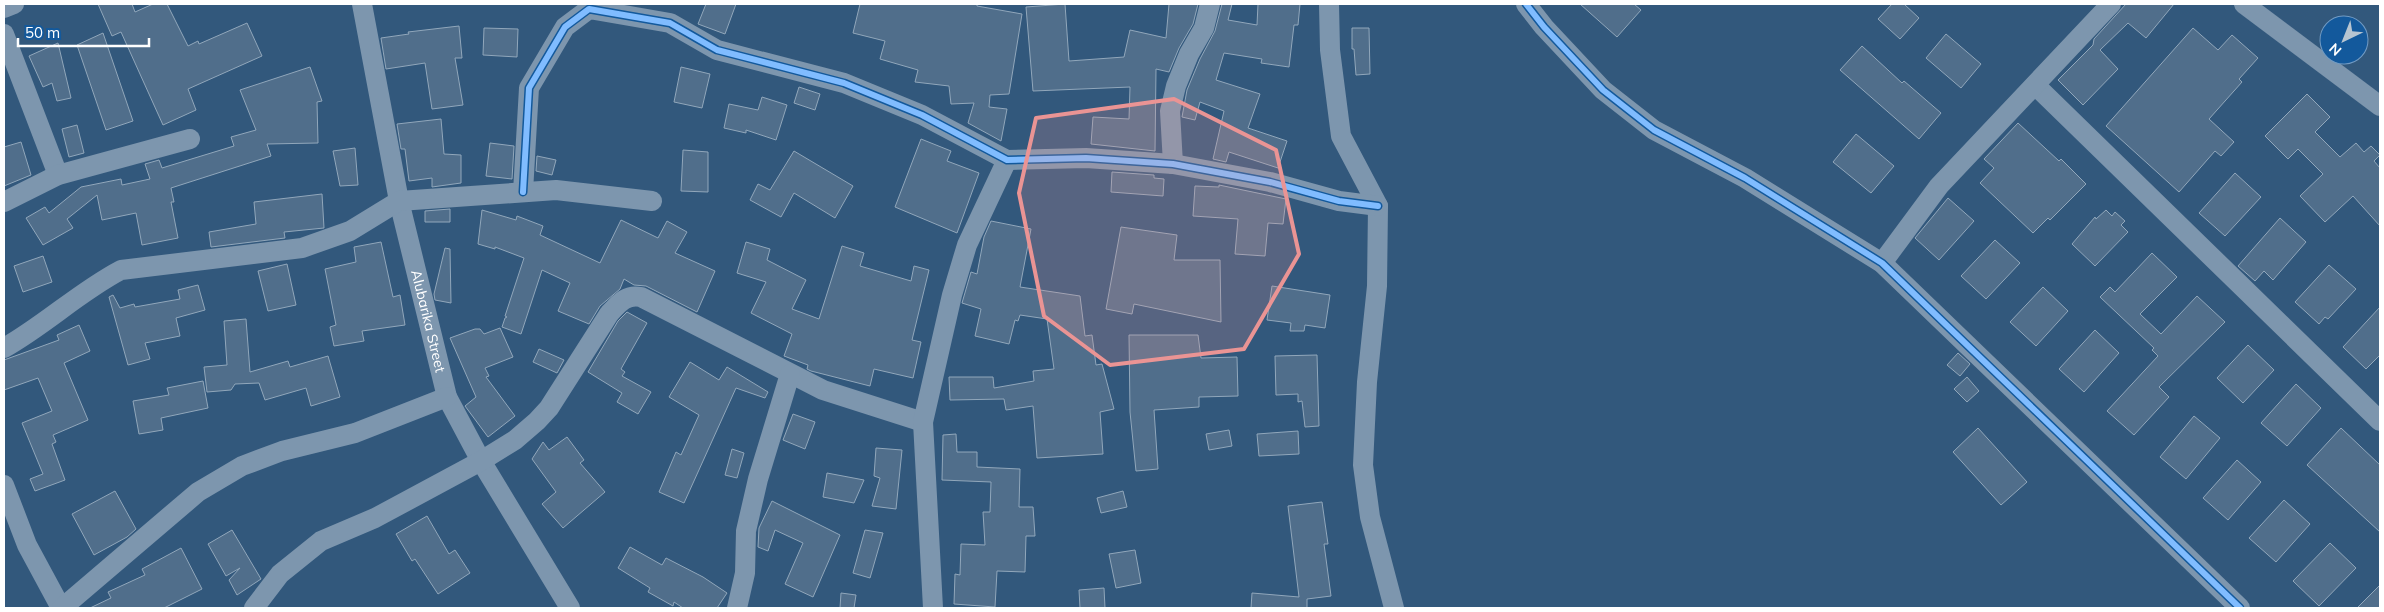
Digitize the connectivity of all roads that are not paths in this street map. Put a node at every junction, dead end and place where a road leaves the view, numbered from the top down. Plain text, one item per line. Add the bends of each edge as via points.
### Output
1 (14, 4) edge
2 (362, 4) edge
3 (1210, 4) edge
4 (1329, 4) edge
5 (1526, 4) edge
6 (2111, 4) edge
7 (2244, 4) edge
8 (4, 8) edge
9 (4, 34) edge
10 (2035, 86) junction
11 (2380, 106) edge
12 (190, 139) dead end
13 (1006, 160) junction
14 (1173, 164) junction
15 (58, 175) junction
16 (523, 192) junction
17 (399, 201) junction
18 (652, 201) dead end
19 (4, 202) edge
20 (1378, 206) junction
21 (1882, 263) junction
22 (4, 348) edge
23 (790, 374) junction
24 (447, 397) junction
25 (923, 422) junction
26 (2380, 422) edge
27 (481, 461) junction
28 (4, 485) edge
29 (61, 608) edge
30 (254, 608) edge
31 (570, 608) edge
32 (737, 608) edge
33 (933, 608) edge
34 (1394, 608) edge
35 (2240, 608) edge

1 - 8 street
2 - 17 street, Alubarika Street
3 - 14 street via 1204,28 1176,86 1170,112
4 - 20 street via 1330,50 1341,136
5 - 21 street via 1544,28 1604,90 1654,130 1745,178
6 - 10 street
7 - 11 street
9 - 15 street
10 - 21 street via 1939,186
10 - 26 street
12 - 15 street
13 - 14 street via 1086,158
13 - 16 street via 922,115 844,83 717,50 670,23 589,9 566,27 529,88
13 - 25 street via 967,245
14 - 20 street via 1270,182 1339,202
15 - 19 street
16 - 17 street
16 - 18 street via 556,190
17 - 22 street via 350,231 302,248 121,270
17 - 24 street, Alubarika Street
20 - 34 street via 1377,286 1363,465 1370,517
21 - 35 street
23 - 25 street via 823,390
23 - 27 street via 641,297 632,296 621,301 609,314 549,408 515,440
23 - 32 street via 746,531 745,573
24 - 27 street, Alubarika Street
24 - 29 street via 355,433 282,451 242,466 198,492
25 - 33 street
27 - 30 street via 375,518 321,541 280,574
27 - 31 street, Alubarika Street
28 - 29 street via 28,545

